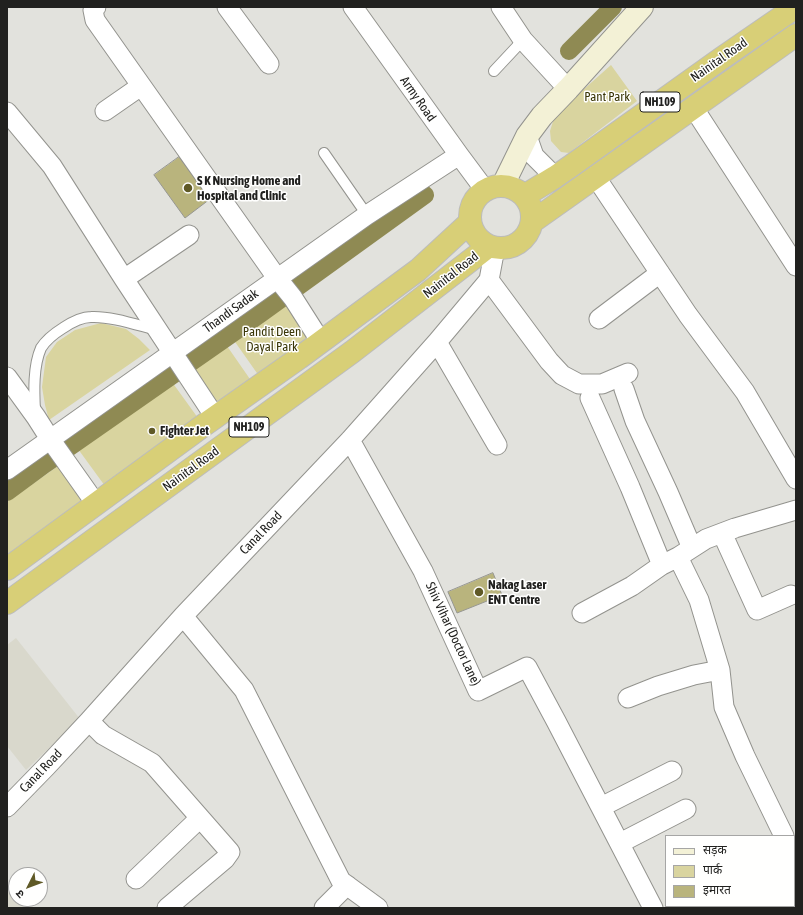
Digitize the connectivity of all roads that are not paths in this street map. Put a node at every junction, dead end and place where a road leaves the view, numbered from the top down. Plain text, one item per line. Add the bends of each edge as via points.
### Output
1 (96, 7) edge
2 (227, 7) edge
3 (353, 7) edge
4 (501, 7) edge
5 (642, 7) edge
6 (796, 7) edge
7 (796, 35) edge
8 (523, 40) junction
9 (269, 64) dead end
10 (494, 71) dead end
11 (141, 86) junction
12 (568, 89) junction
13 (693, 107) junction
14 (105, 111) dead end
15 (7, 112) edge
16 (527, 136) junction
17 (324, 153) dead end
18 (459, 156) junction
19 (595, 176) junction
20 (555, 177) junction
21 (494, 187) junction
22 (524, 196) junction
23 (367, 215) junction
24 (470, 222) junction
25 (532, 222) junction
26 (189, 235) dead end
27 (492, 247) junction
28 (796, 266) edge
29 (660, 273) junction
30 (124, 279) junction
31 (489, 280) junction
32 (285, 288) junction
33 (600, 319) dead end
34 (157, 330) junction
35 (321, 342) junction
36 (437, 342) junction
37 (179, 363) junction
38 (7, 377) edge
39 (590, 398) dead end
40 (36, 417) junction
41 (215, 417) junction
42 (231, 440) junction
43 (350, 440) junction
44 (497, 445) dead end
45 (56, 448) junction
46 (7, 470) edge
47 (796, 479) edge
48 (96, 504) junction
49 (796, 510) edge
50 (722, 533) junction
51 (677, 557) junction
52 (7, 569) edge
53 (791, 595) dead end
54 (7, 603) edge
55 (582, 613) dead end
56 (183, 616) junction
57 (720, 670) junction
58 (628, 698) dead end
59 (89, 721) junction
60 (672, 770) dead end
61 (7, 807) edge
62 (601, 807) junction
63 (686, 809) dead end
64 (200, 818) junction
65 (784, 835) edge
66 (620, 843) junction
67 (136, 879) dead end
68 (347, 885) junction
69 (167, 908) edge
70 (324, 908) edge
71 (378, 908) edge
72 (653, 908) edge

1 - 11 street via 93,10 95,20
2 - 9 street
3 - 18 street, Army Road
4 - 8 street
5 - 12 street
6 - 20 highway, Nainital Road / NH109
7 - 13 highway, Nainital Road / NH109
8 - 10 lane
8 - 12 street
11 - 14 street
11 - 32 street
12 - 16 street
13 - 19 highway, Nainital Road / NH109
13 - 28 street
15 - 30 street via 52,166
16 - 20 street via 534,156
16 - 21 street
17 - 23 lane
18 - 21 street, Army Road
18 - 23 street, Thandi Sadak
19 - 25 highway, Nainital Road / NH109
19 - 29 street
20 - 22 highway, Nainital Road / NH109
21 - 22 highway via 510,186
21 - 24 highway via 478,196 472,204
22 - 25 highway via 531,209
23 - 32 street, Thandi Sadak
24 - 27 highway via 478,239
24 - 35 highway, Nainital Road / NH109 via 418,270
25 - 27 highway via 527,235 520,242 504,248
26 - 30 street
27 - 31 street
27 - 42 highway, Nainital Road / NH109
29 - 33 street
29 - 47 street via 745,392
30 - 34 street
31 - 36 street, Canal Road
31 - 51 street via 562,375 579,384 626,381 635,421 668,492
32 - 35 street
32 - 37 street, Thandi Sadak
34 - 37 street
34 - 40 lane via 115,319 91,316 74,320 54,334 42,347 38,359 34,396
35 - 41 highway, Nainital Road / NH109
36 - 43 street, Canal Road
36 - 44 street
37 - 41 street
37 - 45 street, Thandi Sadak
38 - 40 street
39 - 51 street via 630,487
40 - 45 street
41 - 42 highway
41 - 48 highway, Nainital Road / NH109
42 - 54 highway, Nainital Road / NH109
43 - 56 street, Canal Road
43 - 62 street, Shiv Vihar (Doctor Lane) via 423,571 478,691 528,667
45 - 46 street, Thandi Sadak
45 - 48 street
48 - 52 highway, Nainital Road / NH109
49 - 50 street
50 - 51 street via 706,539
50 - 53 street via 757,610
51 - 55 street via 632,586
51 - 57 street via 699,600
56 - 59 street, Canal Road
56 - 68 street via 244,690 341,881
57 - 58 street via 694,675
57 - 65 street via 724,707
59 - 61 street, Canal Road
59 - 64 street via 103,735 152,763
60 - 62 street
62 - 66 street, Shiv Vihar (Doctor Lane)
63 - 66 street
64 - 67 street
64 - 69 street via 230,852
66 - 72 street, Shiv Vihar (Doctor Lane)
68 - 70 street
68 - 71 street

